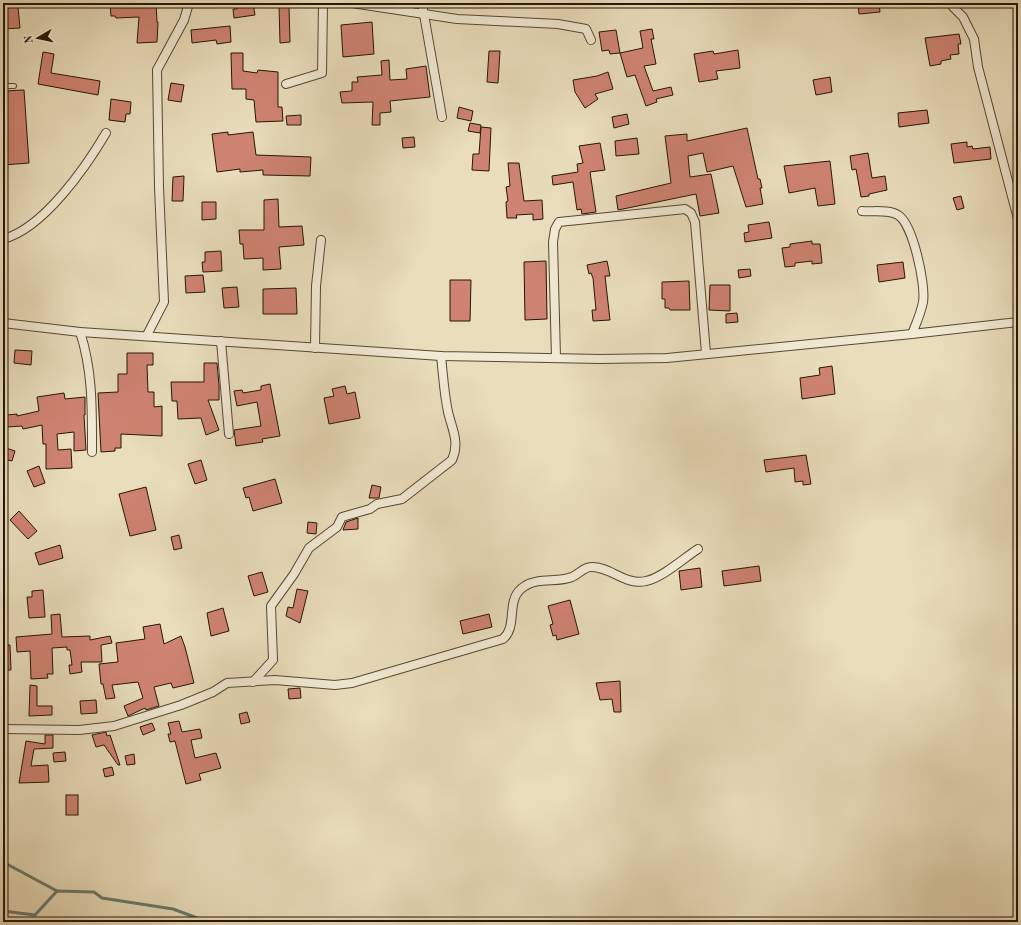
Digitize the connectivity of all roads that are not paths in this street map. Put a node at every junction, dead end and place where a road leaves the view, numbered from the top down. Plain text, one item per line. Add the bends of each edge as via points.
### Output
1 (189, 3) edge
2 (323, 3) edge
3 (352, 3) edge
4 (422, 3) edge
5 (952, 3) edge
6 (422, 13) junction
7 (591, 40) dead end
8 (286, 84) dead end
9 (3, 86) edge
10 (14, 86) dead end
11 (442, 116) dead end
12 (106, 133) dead end
13 (862, 212) dead end
14 (1018, 219) edge
15 (3, 239) edge
16 (321, 240) dead end
17 (1018, 322) edge
18 (3, 323) edge
19 (80, 332) junction
20 (912, 334) junction
21 (147, 336) junction
22 (221, 341) junction
23 (315, 348) junction
24 (706, 353) junction
25 (440, 356) junction
26 (556, 358) junction
27 (229, 434) dead end
28 (92, 452) dead end
29 (698, 549) dead end
30 (253, 682) junction
31 (3, 729) edge

1 - 21 street via 184,20 157,70 158,187 164,302
2 - 8 street via 322,72
3 - 6 street
4 - 6 street
5 - 14 street via 963,17 974,39 978,67
6 - 7 street via 457,19 558,24 586,29
6 - 11 street
9 - 10 lane
12 - 15 street via 80,173 39,217 16,235
13 - 20 street via 887,212 899,215 907,226 923,278 923,301
16 - 23 street via 316,286
17 - 20 street
18 - 19 street
19 - 21 street
19 - 28 street via 90,383
20 - 24 street
21 - 22 street
22 - 23 street
22 - 27 street
23 - 25 street
24 - 26 street via 667,358
24 - 26 street via 695,222 686,209 560,222 555,229 553,242
25 - 26 street
25 - 30 street via 448,412 456,435 452,460 402,499 377,504 370,509 342,517 337,527 309,548 271,606 273,660
29 - 30 street via 647,581 633,582 600,568 591,567 572,577 532,582 516,593 511,608 511,627 503,639 366,680 335,685 293,680
30 - 31 street via 227,683 213,692 181,705 114,726 79,730

